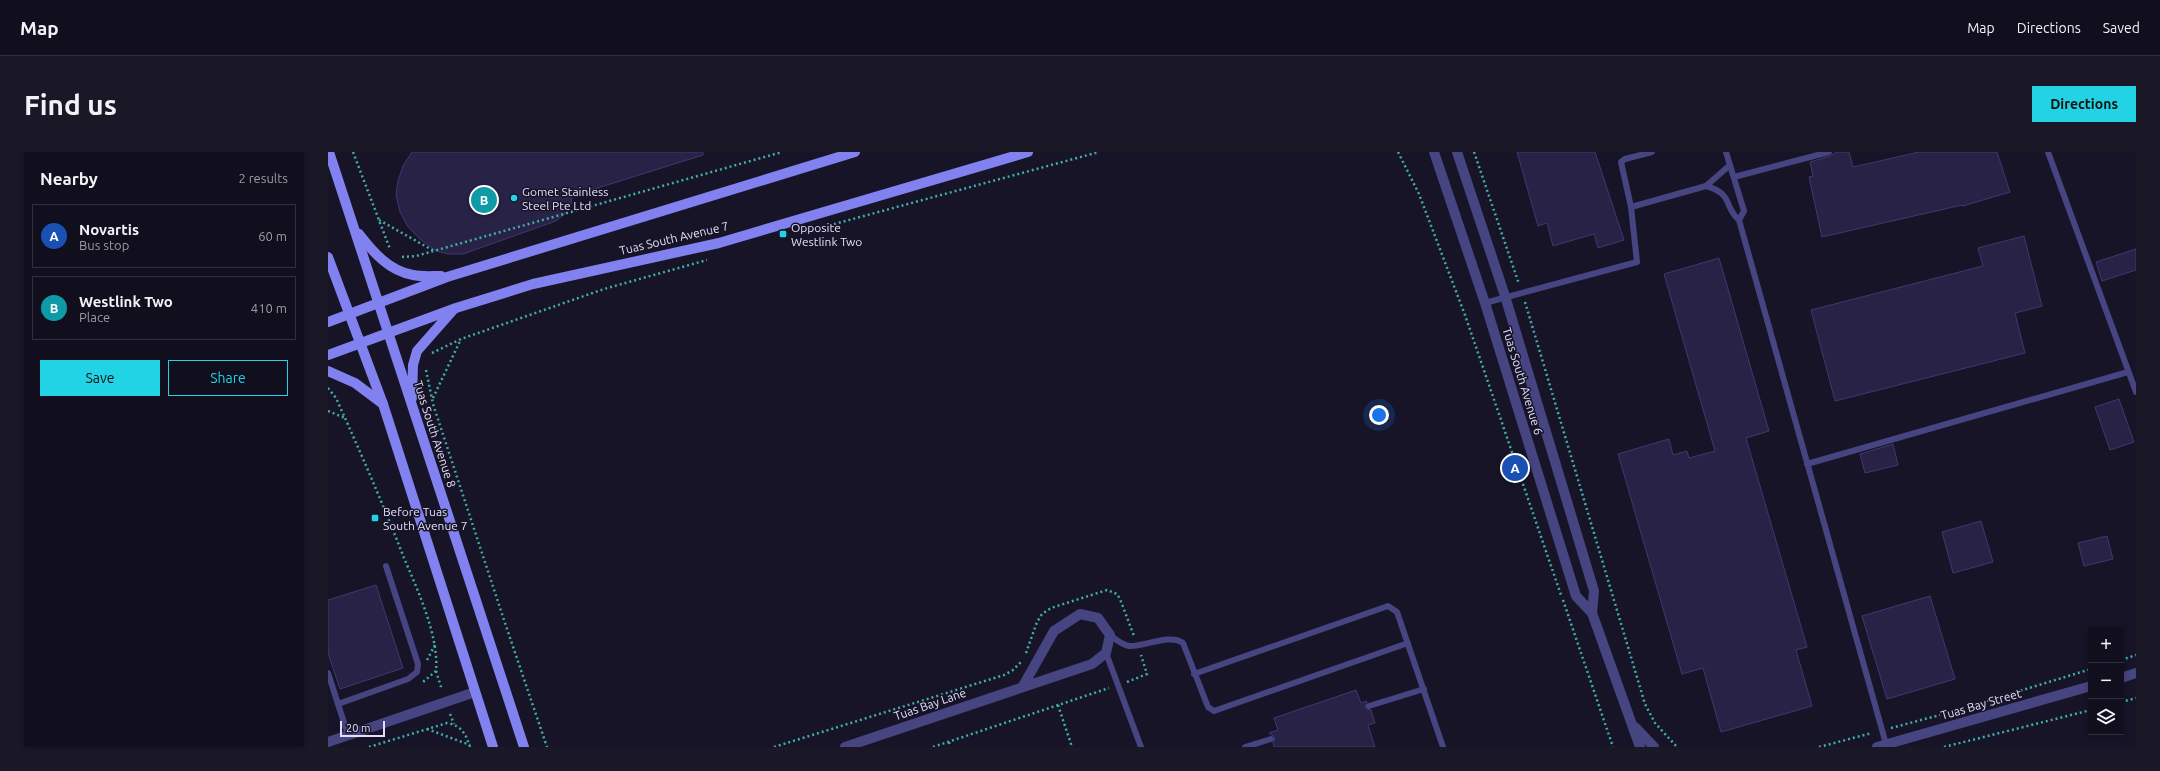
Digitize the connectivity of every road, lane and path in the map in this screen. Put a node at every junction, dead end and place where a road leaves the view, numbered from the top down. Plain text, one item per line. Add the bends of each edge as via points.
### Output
1 (329, 152) edge
2 (353, 152) edge
3 (782, 152) edge
4 (856, 152) edge
5 (1028, 152) edge
6 (1099, 152) edge
7 (1398, 152) edge
8 (1434, 152) edge
9 (1457, 152) edge
10 (1474, 152) edge
11 (1652, 152) edge
12 (1726, 152) edge
13 (1829, 152) edge
14 (2048, 152) edge
15 (1730, 165) junction
16 (1734, 177) junction
17 (1706, 186) junction
18 (1631, 207) junction
19 (379, 220) junction
20 (1739, 220) junction
21 (355, 230) junction
22 (803, 233) dead end
23 (392, 251) dead end
24 (435, 251) junction
25 (396, 256) dead end
26 (328, 257) edge
27 (711, 259) dead end
28 (447, 277) junction
29 (1522, 292) junction
30 (1506, 296) junction
31 (379, 303) junction
32 (1485, 303) junction
33 (456, 308) junction
34 (350, 314) junction
35 (328, 322) edge
36 (389, 332) junction
37 (461, 339) junction
38 (361, 343) junction
39 (328, 355) edge
40 (425, 357) dead end
41 (425, 365) dead end
42 (328, 371) edge
43 (2128, 372) junction
44 (2136, 392) edge
45 (432, 398) junction
46 (383, 404) junction
47 (412, 408) junction
48 (328, 411) edge
49 (345, 418) dead end
50 (1807, 464) junction
51 (386, 566) dead end
52 (1592, 613) junction
53 (1110, 635) junction
54 (1408, 643) junction
55 (1137, 646) junction
56 (1106, 653) junction
57 (2136, 655) edge
58 (2124, 659) edge
59 (2088, 670) edge
60 (328, 673) edge
61 (2136, 673) edge
62 (1194, 674) junction
63 (2124, 677) edge
64 (1119, 685) junction
65 (1023, 686) junction
66 (2088, 687) edge
67 (1424, 688) junction
68 (474, 692) junction
69 (2136, 698) edge
70 (2124, 701) edge
71 (1982, 702) dead end
72 (338, 704) junction
73 (1058, 705) junction
74 (1369, 706) dead end
75 (2088, 711) edge
76 (1946, 713) dead end
77 (1631, 722) junction
78 (426, 728) junction
79 (1882, 730) junction
80 (348, 735) junction
81 (1271, 739) dead end
82 (328, 742) edge
83 (948, 742) junction
84 (1265, 744) edge
85 (470, 746) edge
86 (1882, 746) edge
87 (369, 747) edge
88 (493, 747) edge
89 (524, 747) edge
90 (547, 747) edge
91 (774, 747) edge
92 (845, 747) edge
93 (933, 747) edge
94 (950, 747) edge
95 (1072, 747) edge
96 (1142, 747) edge
97 (1245, 747) edge
98 (1443, 747) edge
99 (1613, 747) edge
100 (1640, 747) edge
101 (1654, 747) edge
102 (1677, 747) edge
103 (1818, 747) edge
104 (1944, 747) edge

1 - 21 street, Tuas South Avenue 8
2 - 19 path
3 - 24 path
4 - 28 street
5 - 33 street, Tuas South Avenue 7 via 719,243 533,284
6 - 22 path
7 - 99 path via 1419,194 1465,315
8 - 32 street, Tuas South Avenue 6
9 - 30 street, Tuas South Avenue 6
10 - 29 path
11 - 18 lane via 1621,162
12 - 15 lane
13 - 16 lane
14 - 43 lane
15 - 16 lane
15 - 17 lane
16 - 20 lane via 1744,212
17 - 18 lane
17 - 20 lane via 1718,190 1726,197 1733,214
18 - 29 lane via 1637,262
19 - 23 path
19 - 24 path
20 - 50 lane
21 - 28 street via 378,258 394,268 412,275
21 - 31 street, Tuas South Avenue 8
24 - 25 path via 416,256
26 - 34 street
27 - 37 path via 604,289
28 - 31 street
29 - 30 lane
29 - 102 path via 1645,704 1655,723
30 - 32 lane
30 - 52 street, Tuas South Avenue 6 via 1594,591
31 - 34 street
31 - 36 street, Tuas South Avenue 8
32 - 52 street, Tuas South Avenue 6 via 1576,596
33 - 36 street, Tuas South Avenue 7
33 - 47 street via 417,351 413,365
34 - 35 street
34 - 38 street
36 - 38 street, Tuas South Avenue 7
36 - 47 street, Tuas South Avenue 8
37 - 40 path
37 - 45 path
38 - 39 street, Tuas South Avenue 7
38 - 46 street
41 - 45 path
42 - 46 street via 355,383
43 - 44 lane
43 - 50 lane
45 - 90 path
46 - 68 street
47 - 89 street, Tuas South Avenue 8
48 - 49 path
50 - 79 lane
51 - 72 lane via 418,664 417,672 408,679
52 - 77 street, Tuas South Avenue 6
53 - 55 lane via 1127,646
53 - 56 street
53 - 65 street via 1098,618 1080,614 1054,631
54 - 62 lane via 1218,712 1208,707
54 - 62 lane via 1397,612 1388,606
54 - 67 lane
55 - 62 lane via 1172,639 1180,640
55 - 64 path via 1147,674
55 - 91 path via 1120,599 1117,594 1107,590 1051,608 1042,614 1024,660 1013,670
56 - 64 lane
56 - 65 street, Tuas Bay Lane via 1092,664
57 - 58 path
59 - 71 path
60 - 72 lane
61 - 63 street
64 - 73 path
64 - 96 lane
65 - 92 street, Tuas Bay Lane
66 - 86 street, Tuas Bay Street
67 - 74 lane
67 - 98 lane
68 - 80 street
68 - 88 street
69 - 70 path
72 - 80 lane
73 - 83 path
73 - 95 path
75 - 104 path
76 - 79 path
77 - 100 street, Tuas South Avenue 6
77 - 101 street
78 - 85 path
78 - 85 path via 447,722 454,724 465,732
78 - 87 path
79 - 86 lane
79 - 103 path
80 - 82 street
81 - 84 lane
83 - 93 path
83 - 94 path
84 - 97 lane

